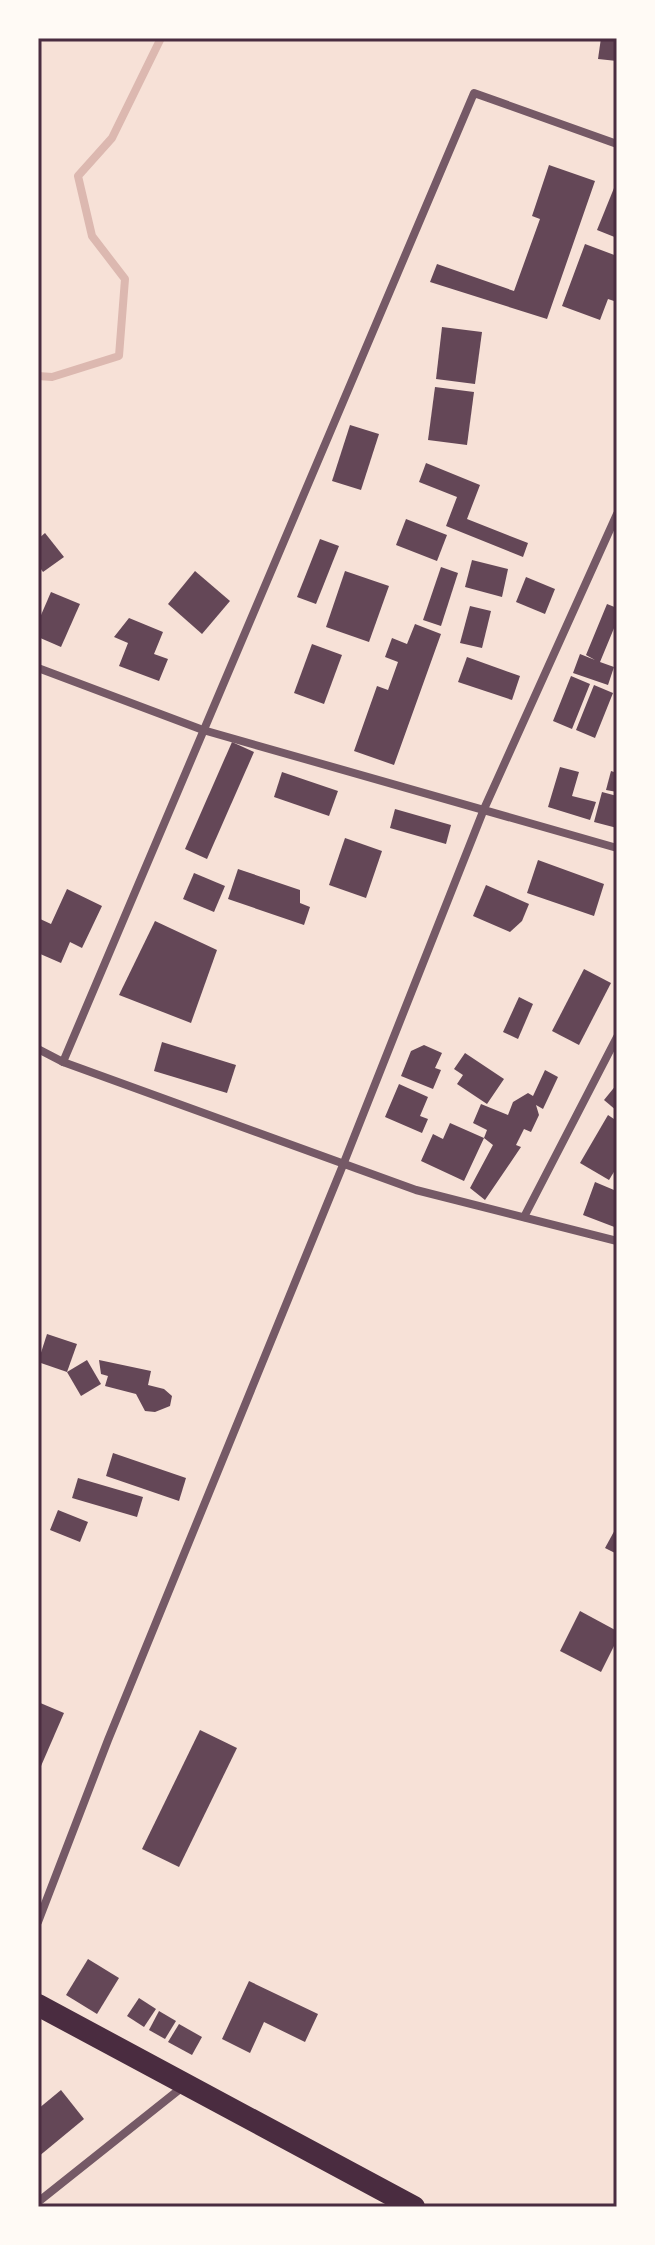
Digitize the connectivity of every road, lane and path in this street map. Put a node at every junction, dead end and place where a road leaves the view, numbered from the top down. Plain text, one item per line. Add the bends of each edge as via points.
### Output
1 (617, 144) edge
2 (617, 514) edge
3 (38, 668) edge
4 (203, 730) junction
5 (484, 809) junction
6 (617, 848) edge
7 (617, 1037) edge
8 (38, 1049) edge
9 (63, 1062) junction
10 (343, 1165) junction
11 (524, 1217) junction
12 (617, 1241) edge
13 (38, 1922) edge
14 (38, 2005) edge
15 (186, 2084) junction
16 (38, 2202) edge
17 (414, 2207) edge

1 - 4 street via 474,93
2 - 5 street
3 - 4 street
4 - 5 street
4 - 9 street
5 - 6 street
5 - 10 street
7 - 11 street
8 - 9 street
9 - 10 street
10 - 11 street
10 - 13 street
11 - 12 street
14 - 15 highway
15 - 16 street
15 - 17 highway

